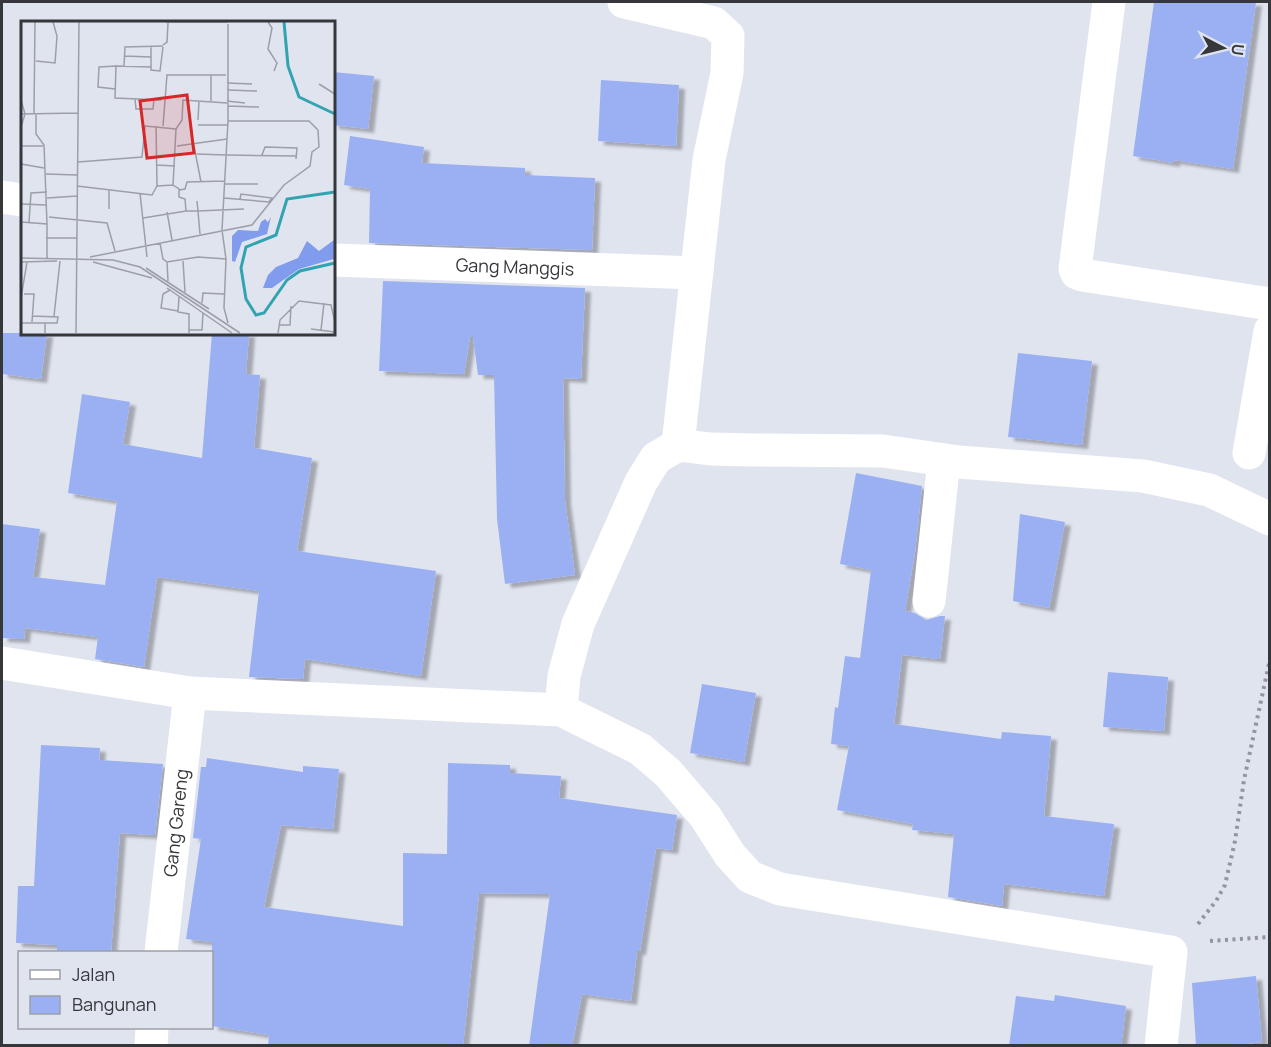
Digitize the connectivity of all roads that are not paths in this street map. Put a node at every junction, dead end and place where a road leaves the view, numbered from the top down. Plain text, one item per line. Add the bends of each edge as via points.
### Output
1 (624, 2) edge
2 (1109, 2) edge
3 (2, 197) edge
4 (21, 200) edge
5 (334, 260) edge
6 (697, 273) junction
7 (1269, 304) edge
8 (1269, 331) edge
9 (678, 444) junction
10 (1249, 453) dead end
11 (944, 460) junction
12 (1269, 519) edge
13 (929, 601) dead end
14 (2, 663) edge
15 (190, 693) junction
16 (561, 710) junction
17 (161, 951) edge
18 (152, 1029) edge
19 (151, 1046) edge
20 (1161, 1046) edge

1 - 6 street via 714,23 728,36 727,73 709,160
2 - 7 street via 1077,273
3 - 4 street
5 - 6 street, Gang Manggis
6 - 9 street
8 - 10 street
9 - 11 street via 743,450 883,451
9 - 16 street via 656,458 641,482 578,624 564,676
11 - 12 street via 1143,476 1209,490
11 - 13 street
14 - 15 street
15 - 16 street
15 - 17 street, Gang Gareng
16 - 20 street via 640,749 668,773 705,816 730,855 750,877 780,889 1179,948
18 - 19 street

